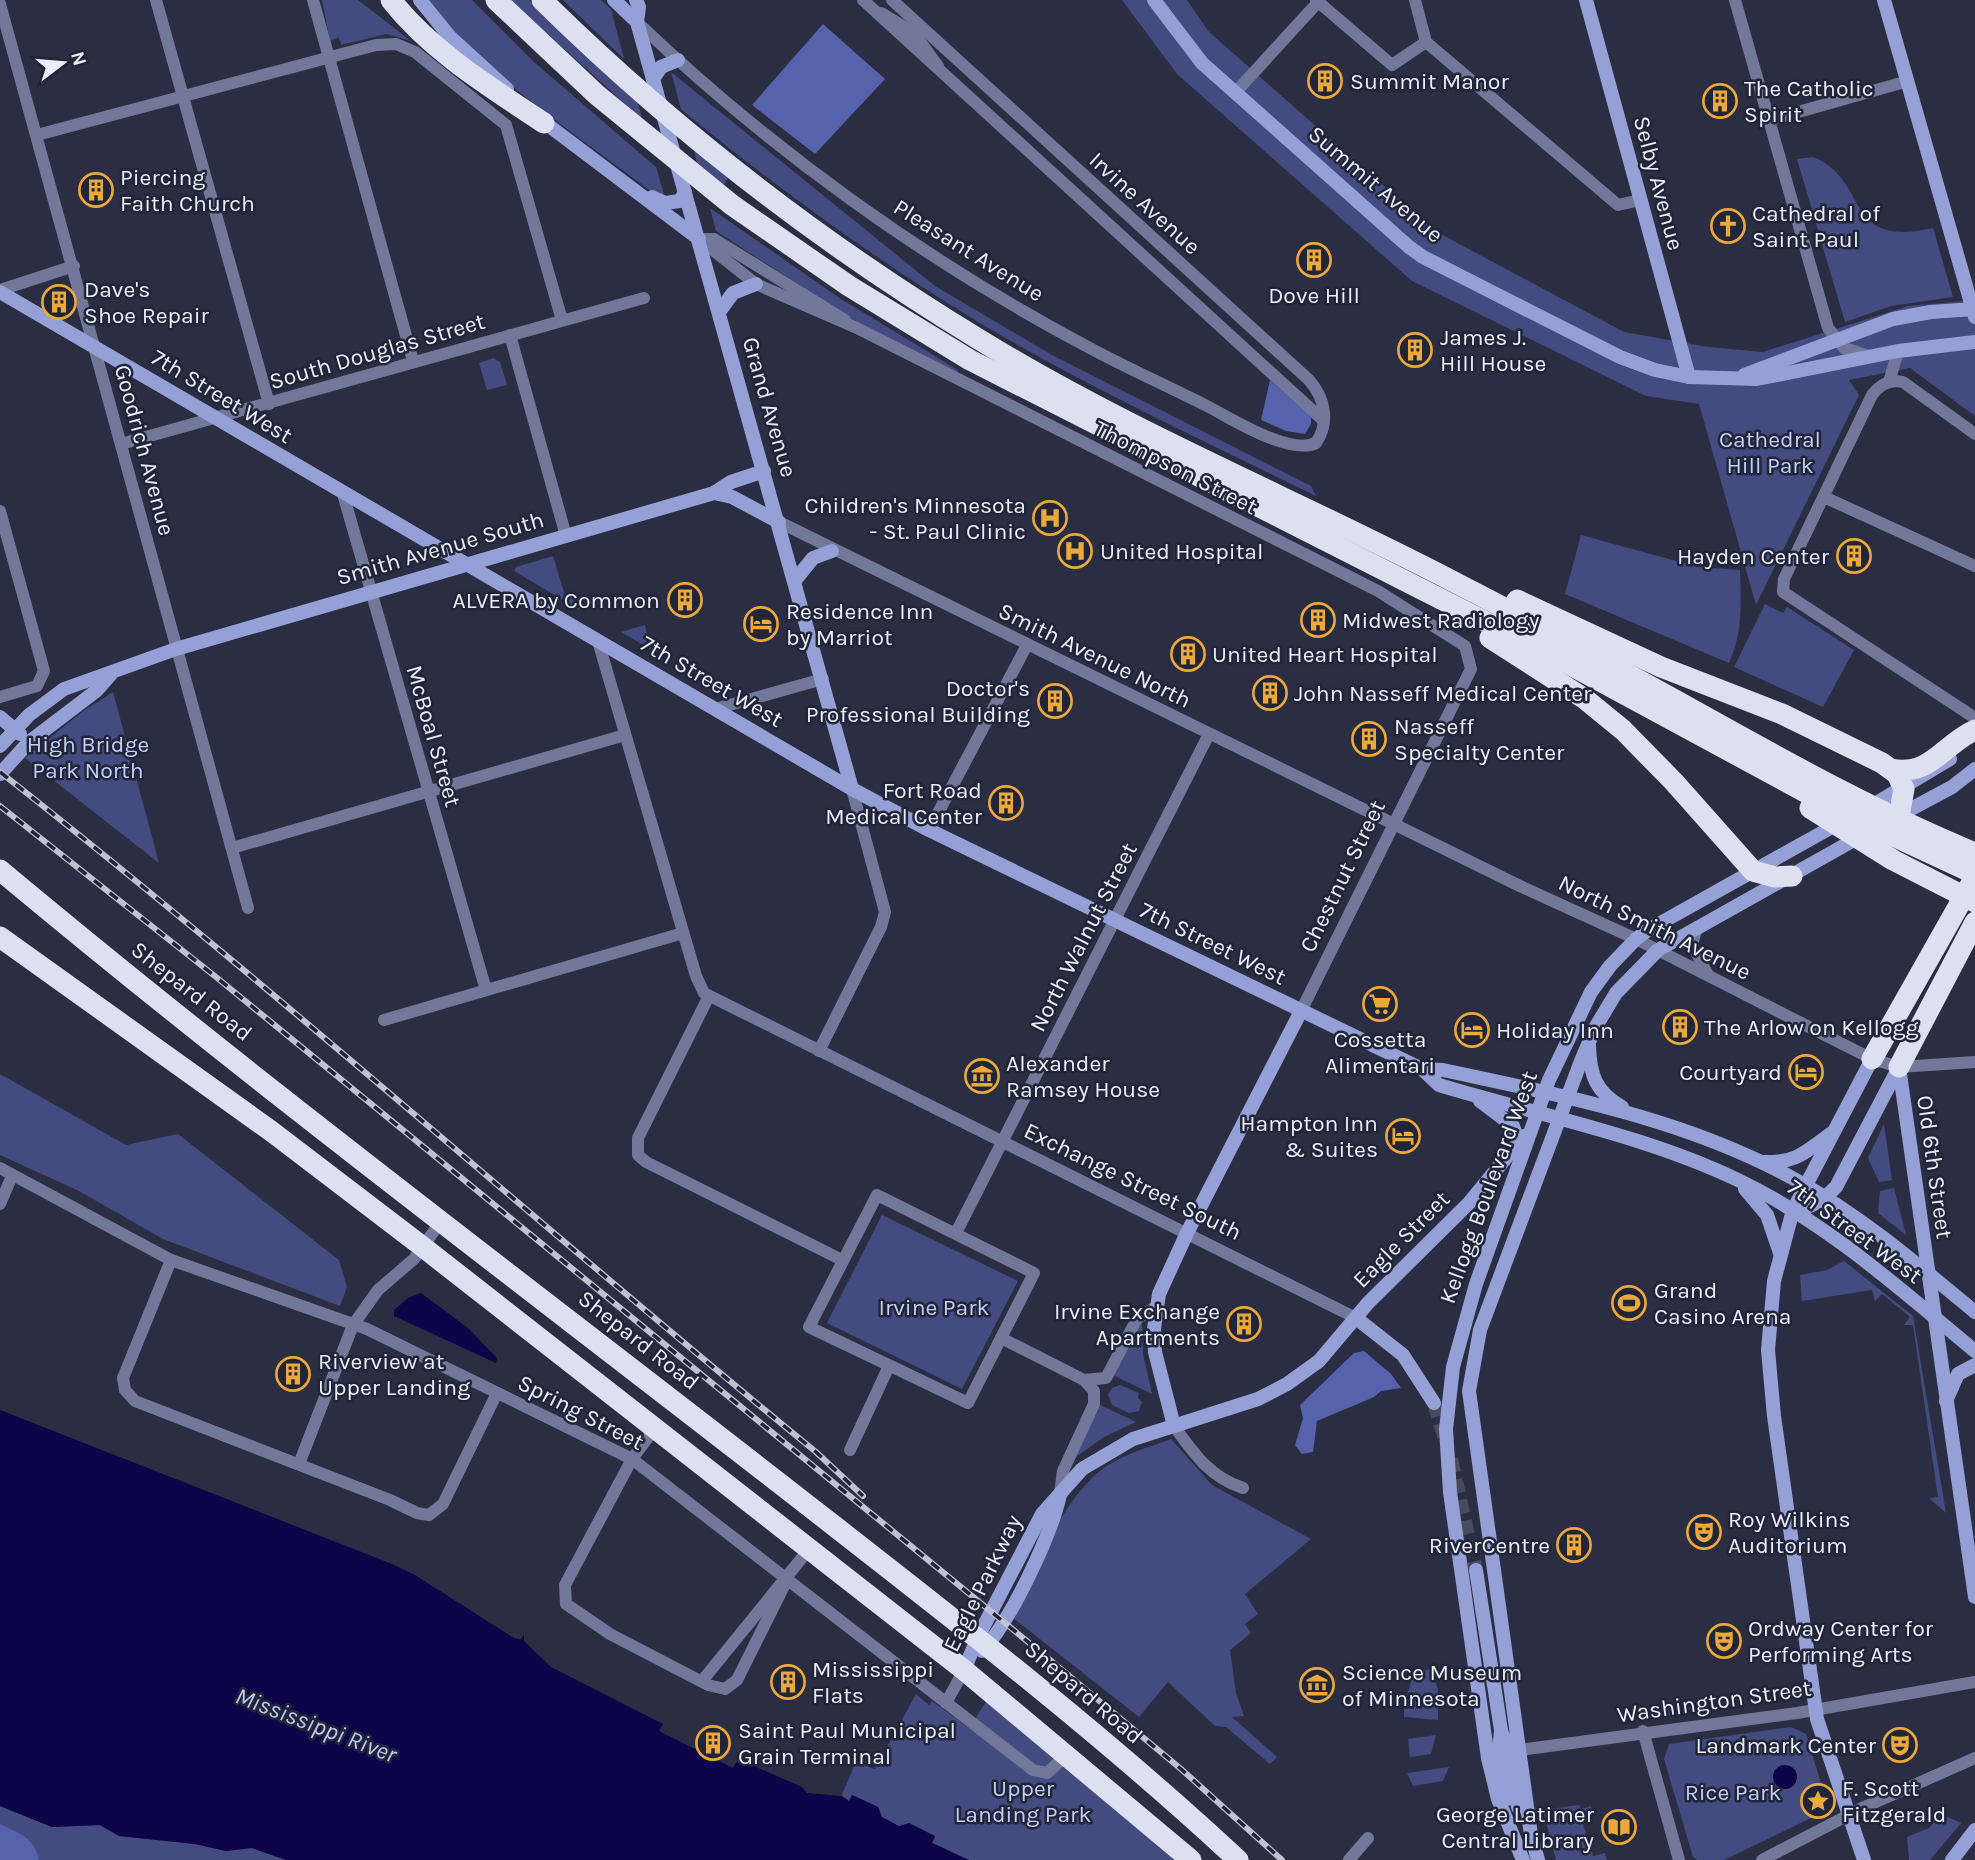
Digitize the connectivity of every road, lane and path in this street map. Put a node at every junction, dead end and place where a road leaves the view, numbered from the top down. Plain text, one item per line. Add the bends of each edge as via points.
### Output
1 (156, 0) edge
2 (313, 0) edge
3 (391, 0) edge
4 (419, 0) edge
5 (496, 0) edge
6 (542, 0) edge
7 (614, 0) edge
8 (625, 0) edge
9 (636, 0) edge
10 (863, 0) edge
11 (892, 0) edge
12 (1154, 0) edge
13 (1318, 0) edge
14 (1415, 0) edge
15 (1586, 0) edge
16 (1735, 0) edge
17 (1884, 0) edge
18 (0, 4) edge
19 (874, 10) junction
20 (637, 22) junction
21 (917, 30) junction
22 (1426, 42) junction
23 (330, 57) junction
24 (678, 60) junction
25 (943, 75) junction
26 (653, 79) junction
27 (1908, 81) junction
28 (1235, 93) junction
29 (183, 96) junction
30 (1770, 120) junction
31 (544, 123) junction
32 (37, 135) junction
33 (618, 177) junction
34 (685, 192) junction
35 (1640, 200) junction
36 (699, 239) junction
37 (74, 266) junction
38 (756, 284) junction
39 (0, 291) edge
40 (643, 298) dead end
41 (719, 312) junction
42 (1975, 312) edge
43 (562, 320) junction
44 (857, 328) junction
45 (510, 335) junction
46 (1836, 340) junction
47 (1975, 342) edge
48 (95, 347) junction
49 (1898, 351) junction
50 (1869, 356) junction
51 (413, 361) junction
52 (1689, 377) junction
53 (1739, 377) junction
54 (1889, 382) junction
55 (269, 404) junction
56 (213, 418) junction
57 (1324, 421) junction
58 (1975, 434) edge
59 (121, 444) junction
60 (764, 471) junction
61 (714, 493) junction
62 (343, 494) junction
63 (1824, 497) junction
64 (0, 511) edge
65 (779, 522) junction
66 (566, 536) junction
67 (832, 551) junction
68 (1405, 556) junction
69 (467, 565) junction
70 (1975, 566) edge
71 (796, 579) junction
72 (371, 592) junction
73 (1447, 603) junction
74 (598, 641) junction
75 (1027, 645) junction
76 (176, 649) junction
77 (1469, 654) joint
78 (111, 674) junction
79 (823, 679) junction
80 (0, 697) edge
81 (715, 709) junction
82 (0, 717) edge
83 (1975, 718) edge
84 (15, 729) junction
85 (1975, 730) edge
86 (1209, 734) junction
87 (625, 735) junction
88 (1975, 738) edge
89 (29, 742) junction
90 (1, 744) edge
91 (1725, 750) junction
92 (1891, 769) junction
93 (1975, 769) edge
94 (0, 774) edge
95 (852, 789) junction
96 (429, 791) junction
97 (1906, 799) junction
98 (1393, 822) junction
99 (929, 830) junction
100 (232, 848) junction
101 (1975, 853) edge
102 (0, 870) edge
103 (1753, 872) junction
104 (1975, 875) edge
105 (1792, 876) junction
106 (1966, 905) edge
107 (248, 908) dead end
108 (1113, 919) junction
109 (1975, 922) edge
110 (1697, 927) junction
111 (683, 933) junction
112 (0, 937) edge
113 (1636, 939) junction
114 (1658, 950) junction
115 (1708, 975) junction
116 (486, 990) junction
117 (709, 996) junction
118 (1301, 1011) junction
119 (384, 1020) dead end
120 (1589, 1041) junction
121 (819, 1051) junction
122 (1872, 1059) junction
123 (1975, 1062) edge
124 (1899, 1067) junction
125 (1423, 1069) junction
126 (1544, 1092) junction
127 (1473, 1096) junction
128 (1568, 1098) junction
129 (1634, 1114) junction
130 (1560, 1119) junction
131 (1534, 1120) junction
132 (1833, 1132) junction
133 (1002, 1141) junction
134 (1520, 1150) junction
135 (1756, 1161) junction
136 (0, 1168) edge
137 (12, 1176) junction
138 (1737, 1180) junction
139 (1806, 1186) junction
140 (1825, 1198) junction
141 (0, 1204) edge
142 (1793, 1210) junction
143 (442, 1220) junction
144 (956, 1233) junction
145 (1187, 1233) junction
146 (423, 1247) junction
147 (1781, 1254) junction
148 (171, 1260) junction
149 (842, 1260) junction
150 (1927, 1273) junction
151 (1157, 1306) junction
152 (1975, 1312) edge
153 (1933, 1314) junction
154 (1356, 1318) junction
155 (353, 1325) junction
156 (1948, 1328) junction
157 (1002, 1338) junction
158 (1975, 1340) edge
159 (1975, 1351) edge
160 (1975, 1365) edge
161 (889, 1366) junction
162 (1084, 1380) junction
163 (497, 1393) junction
164 (1946, 1402) junction
165 (1434, 1403) tunnel mouth
166 (1174, 1426) junction
167 (655, 1428) junction
168 (850, 1450) dead end
169 (632, 1459) junction
170 (299, 1464) junction
171 (1243, 1488) dead end
172 (1060, 1493) junction
173 (810, 1548) junction
174 (1476, 1570) tunnel mouth
175 (788, 1578) junction
176 (1975, 1597) edge
177 (983, 1642) junction
178 (964, 1670) junction
179 (702, 1681) junction
180 (1975, 1682) edge
181 (946, 1703) junction
182 (1816, 1709) junction
183 (1643, 1731) junction
184 (1510, 1751) junction
185 (1068, 1754) junction
186 (1975, 1758) edge
187 (1849, 1816) junction
188 (1973, 1835) edge
189 (1368, 1838) dead end
190 (1514, 1839) junction
191 (1191, 1860) edge
192 (1238, 1860) edge
193 (1349, 1860) edge
194 (1522, 1860) edge
195 (1538, 1860) edge
196 (1679, 1860) edge
197 (1762, 1860) edge
198 (1864, 1860) edge
199 (1952, 1860) edge

1 - 29 street
2 - 23 street
3 - 31 highway via 425,37
4 - 31 main road via 450,37
5 - 73 highway via 682,167 849,286 1031,393
6 - 68 highway via 696,139 806,224 920,302 1040,374
7 - 20 main road
8 - 20 main road
9 - 20 main road
10 - 19 street, Irvine Avenue
11 - 21 street, Irvine Avenue
12 - 28 main road, Summit Avenue via 1193,52
13 - 22 street via 1392,65
13 - 28 street
14 - 22 street
15 - 35 main road, Selby Avenue
16 - 30 street
17 - 27 main road
18 - 32 street, Goodrich Avenue
19 - 21 street, Irvine Avenue
19 - 25 street, Irvine Avenue
20 - 24 street, Pleasant Avenue
20 - 26 main road, Grand Avenue
21 - 25 street, Irvine Avenue
21 - 57 street, Irvine Avenue via 1309,380 1322,400
22 - 35 street via 1618,205
23 - 29 street
23 - 43 street via 376,45 405,46 506,125
23 - 51 street
24 - 26 main road via 665,63
24 - 57 street, Pleasant Avenue via 807,167 908,237 1087,346 1297,448 1316,443
25 - 57 street, Irvine Avenue
26 - 34 main road, Grand Avenue
27 - 30 street
27 - 42 main road
28 - 52 main road, Summit Avenue via 1423,257 1620,357
29 - 32 street
29 - 55 street
30 - 46 street via 1825,317
31 - 33 main road
32 - 37 street, Goodrich Avenue
33 - 34 main road via 665,203 680,201
33 - 36 main road
34 - 36 main road, Grand Avenue
35 - 52 main road, Selby Avenue
36 - 38 street, Thompson Street
36 - 41 main road, Grand Avenue
36 - 44 street, Thompson Street via 714,239
37 - 39 street
37 - 48 street, Goodrich Avenue
38 - 41 main road via 733,293
38 - 44 street, Thompson Street
39 - 48 main road, 7th Street West
40 - 43 street, South Douglas Street
41 - 60 main road, Grand Avenue
42 - 46 main road via 1931,312 1893,319
43 - 45 street, South Douglas Street
44 - 77 street, Thompson Street via 1378,591 1460,641
45 - 51 street, South Douglas Street
45 - 66 street
46 - 50 street via 1844,348
46 - 53 main road
47 - 49 main road, Summit Avenue
48 - 56 main road, 7th Street West
48 - 59 street, Goodrich Avenue
49 - 50 main road, Summit Avenue
49 - 54 street
50 - 53 main road, Summit Avenue via 1757,379
51 - 55 street, South Douglas Street
52 - 53 main road, Summit Avenue
54 - 58 street via 1908,385
54 - 63 street via 1872,395
55 - 56 street, South Douglas Street
56 - 59 street, South Douglas Street
56 - 62 main road, 7th Street West
59 - 76 street, Goodrich Avenue
60 - 61 main road, Smith Avenue South
60 - 65 main road, Grand Avenue
61 - 65 main road via 732,497
61 - 66 main road, Smith Avenue South
62 - 69 main road, 7th Street West
62 - 72 street, McBoal Street
63 - 70 street
63 - 83 street via 1784,579 1783,592
64 - 80 street via 44,671 37,686
65 - 67 street, Smith Avenue North
65 - 71 main road, Grand Avenue
66 - 69 main road, Smith Avenue South
67 - 71 main road via 813,558
67 - 75 street, Smith Avenue North
68 - 92 highway via 1499,591 1661,667 1782,714
68 - 101 highway via 1840,792
69 - 72 main road, Smith Avenue South
69 - 74 main road, 7th Street West
71 - 79 main road, Grand Avenue
72 - 76 main road, Smith Avenue South
72 - 96 street, McBoal Street
73 - 91 highway
73 - 103 highway via 1476,629 1585,699 1623,730
74 - 81 main road, 7th Street West
74 - 87 street
75 - 86 street, Smith Avenue North
75 - 99 street
76 - 78 main road, Smith Avenue South
76 - 100 street, Goodrich Avenue
77 - 98 street, Chestnut Street via 1471,669
78 - 84 main road, Smith Avenue South via 64,690
78 - 89 main road, Smith Avenue South via 96,691
79 - 81 street
79 - 95 main road, Grand Avenue
81 - 95 main road, 7th Street West
82 - 84 main road
84 - 89 main road
84 - 90 main road, Smith Avenue South
85 - 92 highway via 1925,766 1912,771
86 - 98 street, Smith Avenue North
86 - 108 street, North Walnut Street
87 - 96 street
87 - 111 street
88 - 97 main road, Kellogg Boulevard West
89 - 94 main road, Smith Avenue South
91 - 104 highway via 1875,829
91 - 106 highway
92 - 97 highway
93 - 97 main road, Kellogg Boulevard West
95 - 99 main road, 7th Street West
95 - 121 street via 885,912
96 - 100 street
96 - 116 street, McBoal Street
97 - 103 main road, Kellogg Boulevard West via 1821,833
97 - 105 main road, Kellogg Boulevard West via 1843,846
98 - 113 street, North Smith Avenue
98 - 118 street, Chestnut Street
99 - 108 main road, 7th Street West
100 - 107 street, Goodrich Avenue
102 - 143 highway, Shepard Road
103 - 105 highway
103 - 113 main road, Kellogg Boulevard West
104 - 106 highway
105 - 110 main road, Kellogg Boulevard West
106 - 122 highway
108 - 118 main road, 7th Street West
108 - 133 street, North Walnut Street
109 - 124 highway
110 - 114 main road, Kellogg Boulevard West
110 - 115 street via 1692,945
111 - 116 street
111 - 117 street via 698,983
112 - 146 highway via 271,1130
113 - 114 street, North Smith Avenue
113 - 126 main road, Kellogg Boulevard West via 1591,992
114 - 115 street, North Smith Avenue
114 - 120 main road, Kellogg Boulevard West via 1616,993
115 - 122 street, North Smith Avenue
116 - 119 street
117 - 121 street, Exchange Street South
117 - 149 street via 638,1138 638,1155
118 - 125 main road, 7th Street West
118 - 145 main road, Chestnut Street
120 - 128 main road, Kellogg Boulevard West
120 - 129 main road via 1596,1085
121 - 133 street, Exchange Street South
122 - 124 street, North Smith Avenue
122 - 132 main road
123 - 124 street
124 - 140 main road via 1836,1187
124 - 150 main road, Old 6th Street
125 - 126 main road, 7th Street West
125 - 127 main road, 7th Street West via 1438,1085
126 - 128 main road, 7th Street West
126 - 131 main road, Kellogg Boulevard West
127 - 131 main road, 7th Street West
127 - 134 main road via 1513,1126
128 - 129 main road, 7th Street West
128 - 130 main road, Kellogg Boulevard West
129 - 135 main road, 7th Street West via 1701,1136
130 - 131 main road, 7th Street West
130 - 138 main road, 7th Street West via 1671,1153
130 - 184 main road, Kellogg Boulevard West via 1480,1330 1469,1391
131 - 134 main road, Eagle Street
132 - 135 main road via 1798,1159
132 - 139 main road
133 - 144 street, North Walnut Street
133 - 145 street, Exchange Street South
134 - 154 main road, Eagle Street
134 - 190 main road, Kellogg Boulevard West via 1464,1321 1446,1429 1451,1502 1486,1748
135 - 139 main road, 7th Street West
136 - 137 street, Spring Street
137 - 141 street
137 - 148 street, Spring Street
138 - 142 main road, 7th Street West
138 - 147 main road via 1767,1215
139 - 140 main road, 7th Street West
139 - 142 main road
140 - 142 main road
140 - 150 main road, 7th Street West
142 - 147 main road
142 - 153 main road, 7th Street West
143 - 146 street
143 - 177 highway, Shepard Road
144 - 149 street via 877,1195
144 - 157 street via 1034,1273
145 - 151 main road, Chestnut Street via 1163,1282
145 - 154 street, Exchange Street South
146 - 155 street via 378,1290
146 - 167 highway
147 - 182 main road via 1770,1303 1769,1370
148 - 155 street, Spring Street
148 - 170 street via 123,1378 125,1390 132,1400
149 - 161 street via 809,1327
150 - 152 main road, 7th Street West
150 - 153 main road, Old 6th Street
151 - 162 street, Chestnut Street via 1137,1319 1107,1378
151 - 166 main road, Chestnut Street via 1157,1365
153 - 156 main road, 7th Street West
153 - 164 main road, Old 6th Street
154 - 165 main road, Exchange Street South via 1403,1355
154 - 166 main road, Eagle Parkway via 1319,1361 1287,1384 1258,1399
155 - 163 street, Spring Street
155 - 170 street
156 - 158 main road
156 - 159 main road, 7th Street West
157 - 161 street via 968,1403
157 - 162 street
160 - 164 main road via 1958,1374
161 - 168 street
162 - 172 street via 1096,1398 1063,1471
163 - 169 street, Spring Street
163 - 170 street via 443,1504 429,1515
164 - 176 main road, Old 6th Street
166 - 171 street, Chestnut Street via 1205,1467
166 - 172 main road, Eagle Parkway via 1116,1446 1082,1469
167 - 169 street
167 - 173 highway
169 - 175 street, Spring Street
169 - 179 street via 563,1595 573,1611 610,1634
172 - 177 main road, Eagle Parkway via 1054,1520 1003,1623
173 - 175 street
173 - 178 highway
174 - 184 main road via 1501,1730
175 - 179 street
175 - 179 street via 737,1680 725,1689
175 - 181 street, Spring Street
177 - 178 main road, Eagle Parkway
177 - 192 highway, Shepard Road
178 - 181 street
178 - 185 highway
180 - 182 street, Washington Street
181 - 185 street, Spring Street via 1040,1773 1052,1771
182 - 183 street, Washington Street
182 - 187 main road
183 - 184 street, Washington Street
183 - 196 street
184 - 190 main road
184 - 195 main road via 1520,1817
185 - 191 highway
186 - 187 street
187 - 197 street
187 - 198 main road
188 - 199 main road
189 - 193 street
190 - 194 main road, Kellogg Boulevard West

